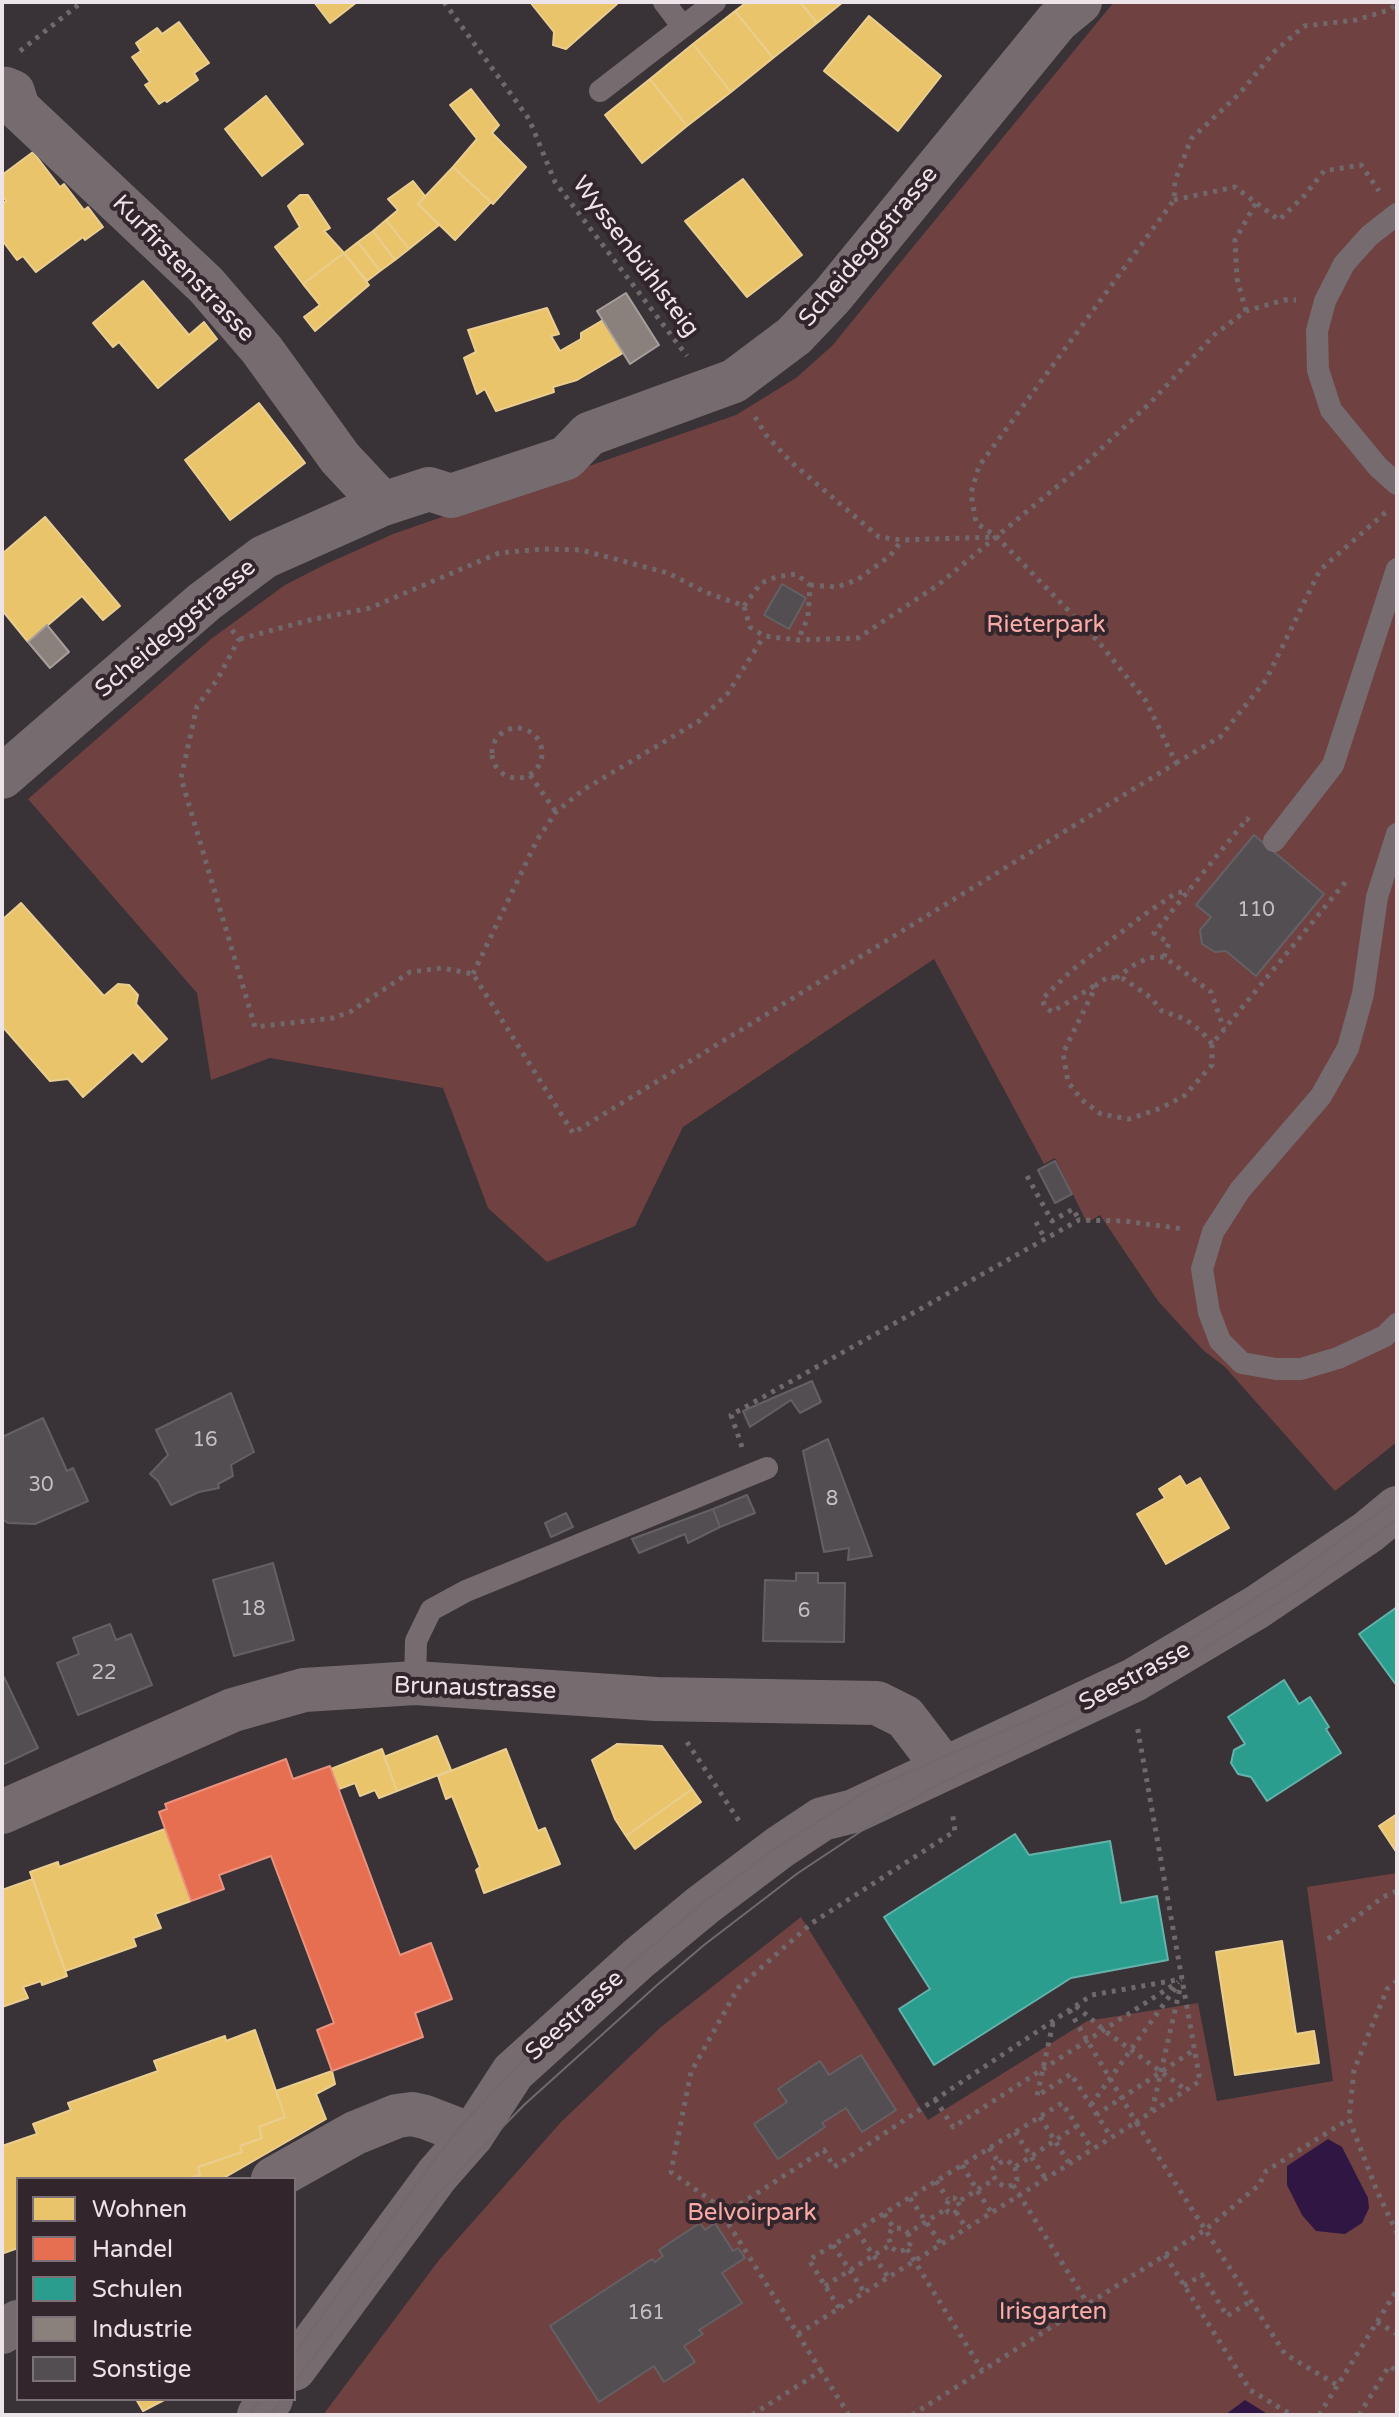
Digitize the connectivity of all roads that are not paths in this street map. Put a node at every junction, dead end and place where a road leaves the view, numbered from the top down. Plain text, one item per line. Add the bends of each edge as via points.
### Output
1 (664, 2) edge
2 (715, 2) edge
3 (1080, 2) edge
4 (683, 27) junction
5 (7, 76) edge
6 (600, 91) dead end
7 (1396, 215) edge
8 (1397, 484) edge
9 (383, 504) junction
10 (1397, 569) edge
11 (2, 777) edge
12 (1397, 834) edge
13 (1274, 841) road end
14 (1397, 1324) edge
15 (767, 1468) road end
16 (1397, 1508) edge
17 (415, 1683) junction
18 (948, 1789) junction
19 (2, 1812) edge
20 (472, 2135) junction
21 (277, 2177) edge
22 (296, 2366) edge

1 - 4 lane
2 - 4 lane
3 - 9 street, Scheideggstrasse via 1057,21 832,296 794,336 734,381 589,434 566,458 451,496 429,489
4 - 6 lane
5 - 9 street, Kurfirstenstrasse via 6,89 13,92 18,108 206,285 262,350 340,458
7 - 8 lane via 1344,264 1317,331 1318,370 1331,410
9 - 11 street, Scheideggstrasse via 264,557 204,602
10 - 13 lane via 1333,765
12 - 14 lane via 1377,897 1363,994 1348,1048 1321,1096 1240,1190 1213,1232 1202,1269 1220,1341 1242,1363 1301,1369 1385,1336
15 - 17 lane via 431,1610 416,1641
16 - 18 street, Seestrasse via 1257,1607
17 - 18 street, Brunaustrasse via 656,1699 877,1703 905,1717
17 - 19 street, Brunaustrasse via 304,1690 233,1710
18 - 20 street, Seestrasse via 854,1811 830,1843 684,1955 531,2093
20 - 21 street via 425,2117 397,2116
20 - 22 street, Seestrasse

